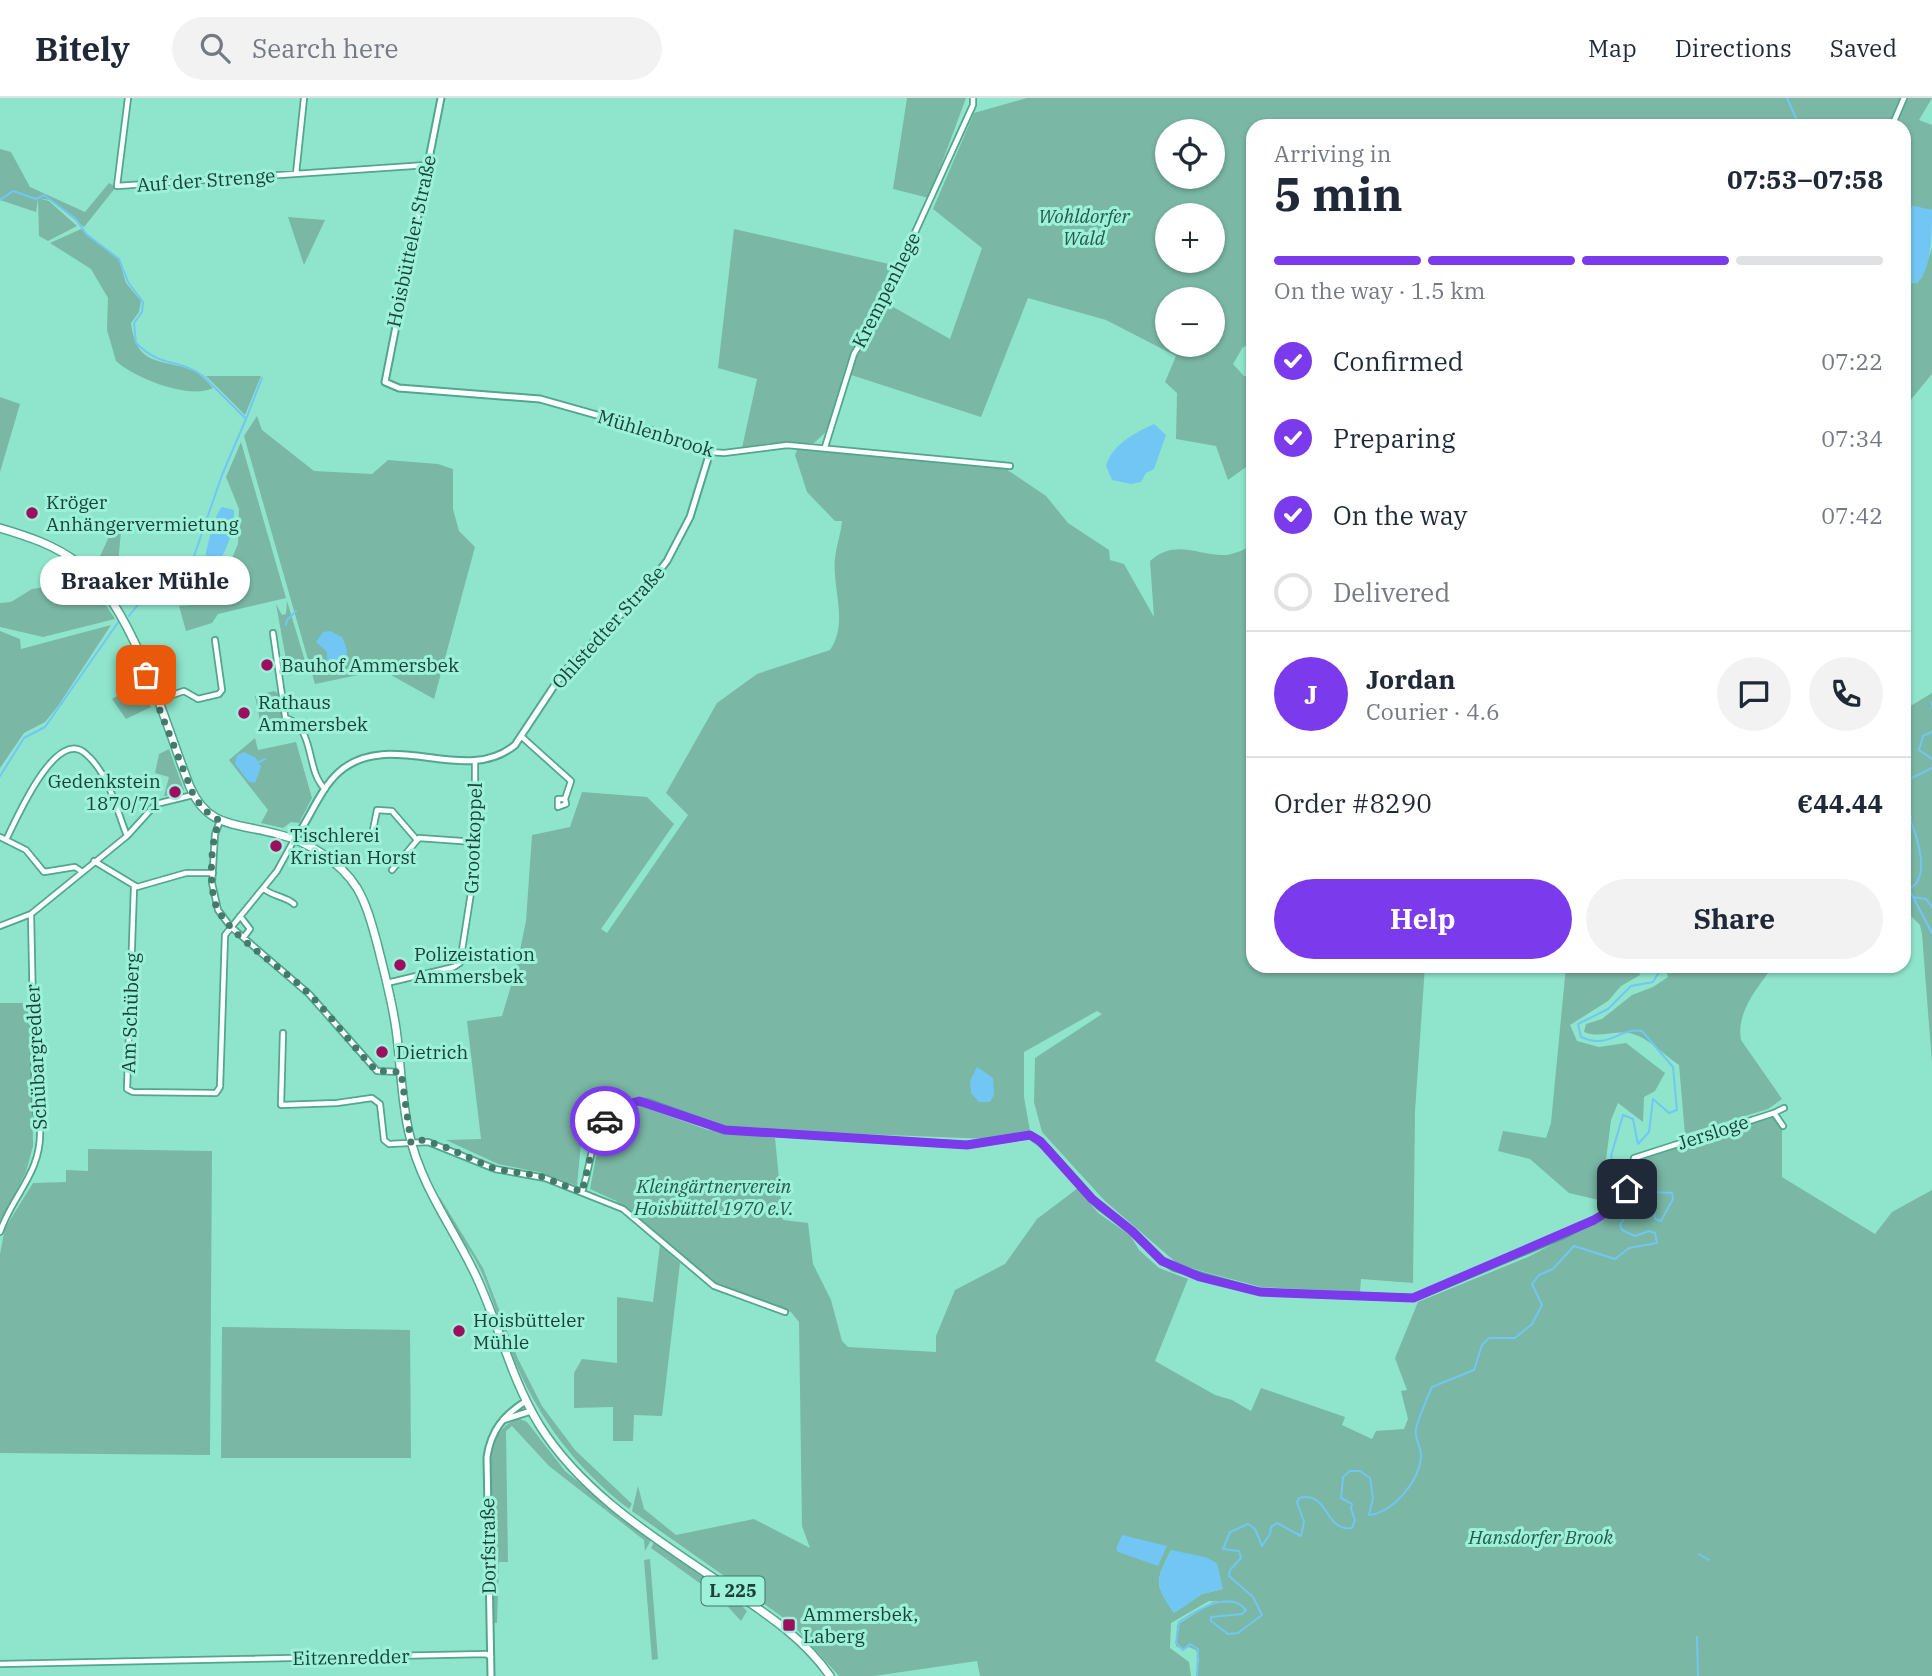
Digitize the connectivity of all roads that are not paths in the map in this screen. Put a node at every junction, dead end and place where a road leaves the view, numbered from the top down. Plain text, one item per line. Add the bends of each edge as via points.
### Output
1 (128, 98) edge
2 (304, 98) edge
3 (441, 98) edge
4 (973, 98) edge
5 (1904, 98) edge
6 (1895, 119) edge
7 (427, 165) junction
8 (296, 174) junction
9 (386, 384) joint
10 (825, 447) junction
11 (710, 452) junction
12 (1010, 466) dead end
13 (0, 528) edge
14 (273, 632) dead end
15 (215, 640) dead end
16 (157, 701) junction
17 (522, 737) junction
18 (475, 761) junction
19 (325, 789) junction
20 (193, 794) junction
21 (565, 799) dead end
22 (220, 821) junction
23 (373, 830) dead end
24 (127, 836) junction
25 (0, 837) edge
26 (295, 839) junction
27 (6, 840) junction
28 (417, 840) junction
29 (475, 842) junction
30 (93, 861) junction
31 (392, 870) dead end
32 (81, 871) junction
33 (213, 873) junction
34 (134, 887) junction
35 (264, 889) junction
36 (294, 904) dead end
37 (31, 914) junction
38 (240, 916) junction
39 (0, 926) edge
40 (230, 926) junction
41 (244, 937) junction
42 (387, 983) junction
43 (283, 1033) dead end
44 (401, 1072) junction
45 (1784, 1108) dead end
46 (1774, 1113) junction
47 (1783, 1126) dead end
48 (411, 1143) junction
49 (582, 1192) junction
50 (0, 1232) edge
51 (785, 1312) dead end
52 (526, 1401) junction
53 (531, 1411) junction
54 (503, 1420) junction
55 (491, 1657) junction
56 (0, 1664) edge
57 (491, 1676) edge
58 (830, 1676) edge

1 - 8 street, Auf der Strenge via 117,186
2 - 8 street, Auf der Strenge
3 - 7 street, Hoisbütteler Straße
4 - 10 street, Krempenhege via 877,316 853,354
5 - 6 street
7 - 8 street, Auf der Strenge
7 - 9 street, Hoisbütteler Straße via 384,373
9 - 11 street, Mühlenbrook via 540,399
10 - 11 street, Mühlenbrook via 787,445
10 - 12 street, Mühlenbrook
11 - 17 street, Ohlstedter Straße via 690,517 667,561 562,674
13 - 16 main road via 43,542 75,560 99,581 124,618
14 - 19 street via 286,720 304,734 316,779
15 - 16 street via 219,694 198,699 184,691
16 - 20 main road
17 - 18 street, Ohlstedter Straße via 503,754
17 - 21 street via 571,781
18 - 19 street, Ohlstedter Straße via 384,754 346,768
18 - 29 street, Grootkoppel
19 - 26 street, Ohlstedter Straße
20 - 22 main road via 203,809
20 - 24 street via 159,801
22 - 26 main road, L 225
22 - 33 street
23 - 28 street via 377,810 392,811
24 - 27 street via 103,777 86,754 73,749 38,777
24 - 30 street
25 - 27 street
26 - 35 street
26 - 42 main road, L 225 via 338,867 358,889
27 - 32 street via 26,850 44,872 75,867
28 - 29 street
28 - 31 street
29 - 42 street, Grootkoppel via 458,966
30 - 32 street
30 - 34 street
32 - 37 street
33 - 34 street via 186,873
33 - 40 street via 214,901
34 - 40 street, Am Schüberg via 127,1089 133,1092 218,1092 222,964
35 - 36 street
35 - 38 street
37 - 39 street
37 - 50 street, Schübargredder via 35,1109 40,1138 33,1171
38 - 40 street
38 - 41 street via 250,929
40 - 41 street
41 - 44 street via 313,998 377,1071
42 - 44 main road, L 225
43 - 48 street via 281,1105 372,1098 380,1104 386,1142 393,1146
44 - 48 main road, L 225
45 - 46 street, Jersloge
46 - 47 street, Jersloge
46 - 49 street, Jersloge via 1640,1156 1632,1163 1622,1199 1605,1214 1413,1298 1260,1292 1174,1268 1099,1206 1030,1135 967,1145 725,1130 635,1101 598,1130
48 - 49 street via 421,1140 443,1146 495,1169 540,1176
48 - 52 main road, L 225 via 432,1199 477,1278
49 - 51 street via 623,1209 721,1290
52 - 53 main road, L 225
52 - 54 street, Dorfstraße
53 - 54 street
53 - 58 main road, L 225 via 555,1448 595,1490 786,1628
54 - 55 street, Dorfstraße via 492,1436 486,1463
55 - 56 street, Eitzenredder
55 - 57 street, Dorfstraße

